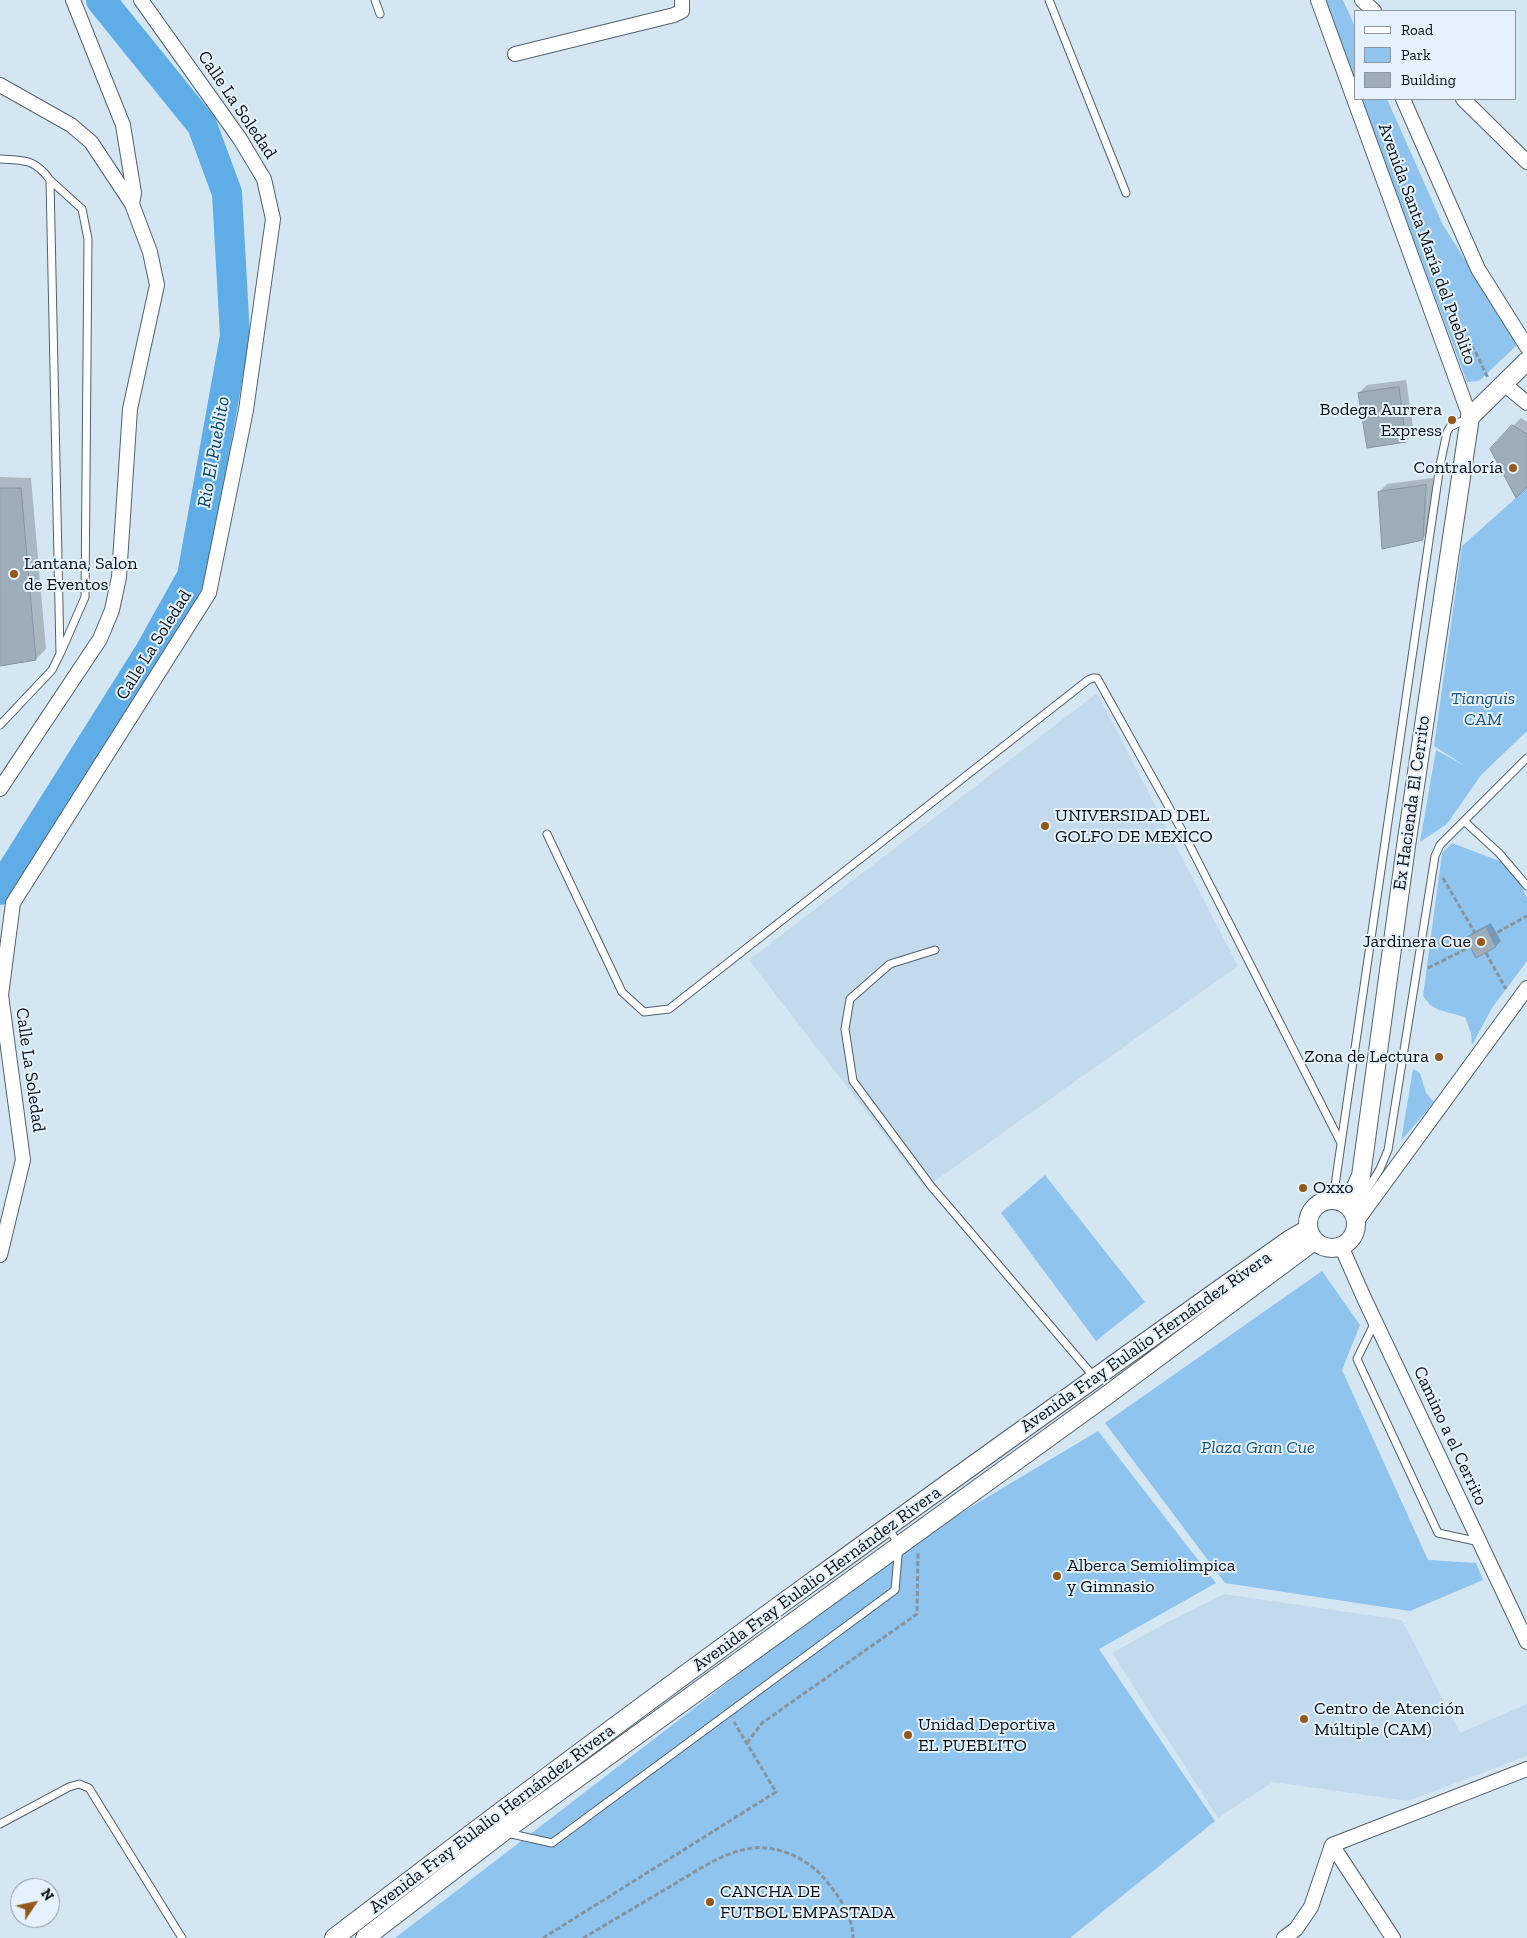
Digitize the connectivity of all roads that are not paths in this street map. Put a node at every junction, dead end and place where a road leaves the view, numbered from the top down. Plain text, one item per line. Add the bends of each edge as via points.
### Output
1 (73, 0) edge
2 (141, 0) edge
3 (375, 0) edge
4 (682, 0) edge
5 (1048, 0) edge
6 (1318, 0) edge
7 (1361, 0) edge
8 (1373, 10) edge
9 (380, 14) dead end
10 (515, 54) dead end
11 (0, 86) edge
12 (1354, 99) edge
13 (1354, 100) edge
14 (1403, 100) edge
15 (1464, 100) edge
16 (0, 159) edge
17 (1527, 162) edge
18 (50, 180) junction
19 (1126, 193) dead end
20 (132, 204) junction
21 (1527, 347) edge
22 (1527, 361) edge
23 (1499, 388) junction
24 (1527, 404) edge
25 (1470, 417) junction
26 (60, 654) junction
27 (0, 725) edge
28 (1527, 758) edge
29 (0, 790) edge
30 (1464, 821) junction
31 (547, 834) dead end
32 (1527, 886) edge
33 (935, 950) dead end
34 (1527, 988) edge
35 (1341, 1143) junction
36 (1348, 1205) junction
37 (1311, 1235) junction
38 (1341, 1246) junction
39 (0, 1255) edge
40 (1375, 1322) junction
41 (1095, 1379) junction
42 (888, 1526) junction
43 (1480, 1542) junction
44 (899, 1545) junction
45 (1527, 1642) edge
46 (1527, 1769) edge
47 (491, 1817) junction
48 (0, 1824) edge
49 (503, 1832) junction
50 (1332, 1846) junction
51 (182, 1938) edge
52 (334, 1938) edge
53 (364, 1938) edge
54 (1284, 1938) edge
55 (1393, 1938) edge

1 - 20 street via 123,125 134,193
2 - 39 street, Calle La Soledad via 240,138 264,179 273,219 246,410 209,593 13,903 1,995 23,1160
3 - 9 lane
4 - 10 street via 682,11 674,15
5 - 19 lane
6 - 12 street, Avenida Santa María del Pueblito
7 - 8 street
11 - 20 street via 71,125 91,142
13 - 25 street, Avenida Santa María del Pueblito
14 - 21 street, Avenida Santa María del Pueblito via 1478,269
15 - 17 street
16 - 18 lane via 27,160 41,168
18 - 26 lane
18 - 26 lane via 82,209 88,240 85,597
20 - 29 street via 150,252 157,285 130,409 119,577 112,610 100,639
22 - 23 street
23 - 24 street
23 - 25 street
25 - 35 lane via 1450,427 1440,466
25 - 36 street, Ex Hacienda El Cerrito via 1361,1176
26 - 27 lane via 52,670
28 - 30 lane
30 - 32 lane via 1499,853
30 - 36 lane via 1440,845 1435,856 1388,1150 1380,1169
31 - 35 lane via 622,992 644,1012 669,1009 1088,680 1097,678 1185,836
33 - 41 lane via 890,964 850,999 846,1029 853,1081 930,1186
34 - 36 street
35 - 36 lane
36 - 37 street via 1321,1202 1312,1209 1308,1219
36 - 38 street via 1355,1232 1350,1241
37 - 38 street via 1322,1246
37 - 41 street, Avenida Fray Eulalio Hernández Rivera via 1289,1240
37 - 44 street, Avenida Fray Eulalio Hernández Rivera via 1106,1396
38 - 40 street, Camino a el Cerrito
40 - 43 street, Camino a el Cerrito
40 - 43 lane via 1357,1359 1438,1533
41 - 42 street, Avenida Fray Eulalio Hernández Rivera
42 - 44 lane
42 - 47 street, Avenida Fray Eulalio Hernández Rivera
43 - 45 street, Camino a el Cerrito
44 - 49 street, Avenida Fray Eulalio Hernández Rivera
44 - 49 lane via 895,1590 552,1843
46 - 50 street
47 - 49 lane
47 - 52 street, Avenida Fray Eulalio Hernández Rivera
48 - 51 lane via 69,1787 79,1784 89,1788
49 - 53 street, Avenida Fray Eulalio Hernández Rivera
50 - 54 street via 1311,1907 1296,1929
50 - 55 street

